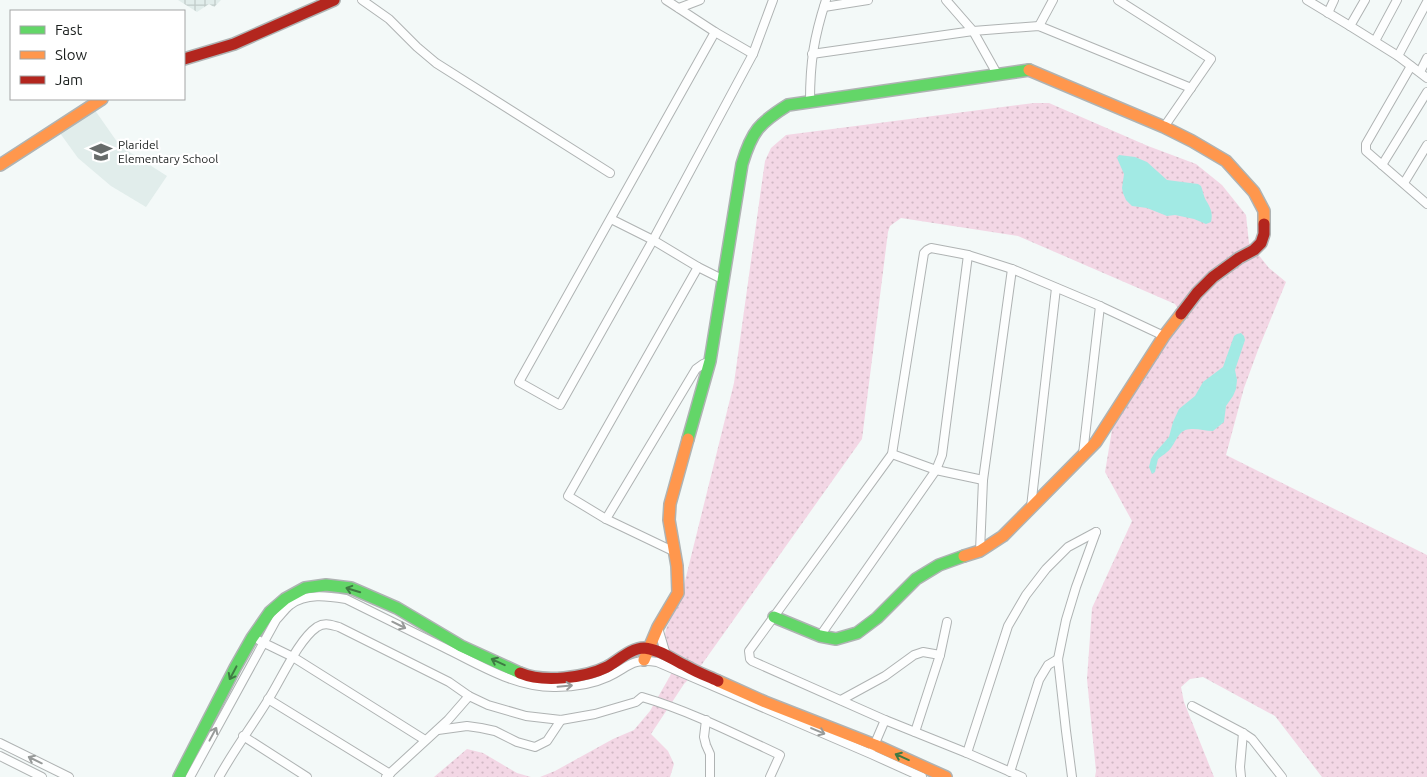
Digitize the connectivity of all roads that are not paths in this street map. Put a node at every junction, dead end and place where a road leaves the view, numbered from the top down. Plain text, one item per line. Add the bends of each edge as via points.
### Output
1 (334, 0) edge
2 (362, 0) edge
3 (666, 0) edge
4 (700, 0) edge
5 (773, 0) edge
6 (868, 0) edge
7 (946, 0) edge
8 (1052, 0) edge
9 (1118, 0) edge
10 (1307, 0) edge
11 (1334, 0) edge
12 (1365, 0) edge
13 (1397, 0) edge
14 (1427, 2) edge
15 (825, 3) edge
16 (678, 8) junction
17 (1328, 13) junction
18 (1039, 26) junction
19 (1350, 26) junction
20 (972, 31) junction
21 (716, 32) junction
22 (1375, 41) junction
23 (754, 54) junction
24 (812, 54) junction
25 (1398, 56) junction
26 (1427, 58) edge
27 (185, 59) edge
28 (1411, 66) junction
29 (996, 72) junction
30 (1420, 72) junction
31 (1427, 78) edge
32 (1191, 88) junction
33 (1427, 92) edge
34 (100, 100) edge
35 (810, 101) junction
36 (1164, 127) junction
37 (1427, 144) edge
38 (0, 165) edge
39 (1382, 165) junction
40 (610, 173) dead end
41 (1404, 183) junction
42 (1426, 203) edge
43 (611, 219) junction
44 (653, 240) junction
45 (968, 255) junction
46 (698, 266) junction
47 (1012, 269) junction
48 (722, 279) junction
49 (1056, 288) junction
50 (1100, 306) junction
51 (1164, 336) junction
52 (710, 361) junction
53 (892, 454) junction
54 (1083, 454) junction
55 (936, 470) junction
56 (982, 480) junction
57 (1031, 509) junction
58 (606, 519) junction
59 (980, 550) junction
60 (674, 552) junction
61 (774, 617) junction
62 (947, 622) dead end
63 (658, 627) junction
64 (820, 636) junction
65 (258, 640) junction
66 (646, 654) junction
67 (940, 654) junction
68 (666, 655) junction
69 (293, 657) junction
70 (1058, 659) junction
71 (469, 696) junction
72 (268, 699) junction
73 (841, 700) junction
74 (1192, 706) dead end
75 (561, 720) junction
76 (706, 720) junction
77 (885, 720) junction
78 (438, 730) junction
79 (915, 732) junction
80 (1242, 733) junction
81 (243, 736) junction
82 (425, 740) junction
83 (0, 743) edge
84 (873, 749) junction
85 (967, 753) junction
86 (0, 756) edge
87 (1010, 772) junction
88 (388, 775) edge
89 (42, 777) edge
90 (70, 777) edge
91 (179, 777) edge
92 (190, 777) edge
93 (220, 777) edge
94 (307, 777) edge
95 (710, 777) edge
96 (770, 777) edge
97 (922, 777) edge
98 (946, 777) edge
99 (1022, 777) edge
100 (1072, 777) edge
101 (1241, 777) edge
102 (1282, 777) edge

1 - 27 street via 234,44
2 - 40 street via 389,19 436,63
3 - 16 street
4 - 16 street
5 - 23 street
6 - 15 street
7 - 20 street
8 - 18 street
9 - 32 street via 1211,59
10 - 17 street
11 - 17 street
12 - 19 street
13 - 22 street
14 - 25 street
15 - 24 street
16 - 21 street
17 - 19 street
18 - 20 street
18 - 32 street
19 - 22 street
20 - 24 street
20 - 29 street
21 - 23 street
21 - 43 street
22 - 25 street
23 - 44 street
24 - 35 street
25 - 28 street
26 - 30 street
28 - 30 street
28 - 39 street via 1366,144 1366,151
29 - 35 street
29 - 36 street via 1028,68
30 - 31 street
32 - 36 street
33 - 39 street
34 - 38 street
35 - 48 street via 788,106 772,115 749,142 742,164
36 - 51 street via 1226,161 1254,192 1264,211 1261,243 1213,277
37 - 41 street
39 - 41 street
41 - 42 street
43 - 44 street
43 - 44 street via 519,382 560,405
44 - 46 street
45 - 47 street
45 - 53 street via 931,248 924,253
45 - 55 street via 942,455
46 - 48 street
46 - 58 street via 568,496
47 - 49 street
47 - 56 street
48 - 52 street
49 - 50 street
49 - 57 street
50 - 51 street
50 - 54 street
51 - 54 street via 1096,442
52 - 58 street via 696,369
52 - 60 street via 670,504
53 - 55 street
53 - 61 street
54 - 57 street
55 - 56 street
55 - 64 street
56 - 59 street
57 - 59 street via 1003,536
58 - 60 street
59 - 64 street via 939,565 916,579 857,633 836,639
60 - 63 street via 678,593
61 - 64 street
61 - 73 street via 749,651 750,659
62 - 67 street
63 - 66 street
63 - 68 street
65 - 66 street via 270,612 305,588 326,585 351,588 397,608 461,646 527,676 552,679 582,676 605,668 633,651 642,648
65 - 69 street
65 -> 91 street via 235,668
92 -> 65 street
66 - 68 street
66 -> 84 street via 657,662
67 - 73 street via 923,652 914,655 885,676
67 - 79 street
68 - 84 street
69 - 71 street via 309,635 318,627 329,624 449,682
69 - 72 street
69 - 82 street
70 - 85 street via 1066,620 1096,532 1068,547 1046,568 1012,618
70 - 87 street via 1048,665 1040,680
70 - 100 street
71 - 75 street via 526,716
71 - 78 street
72 - 81 street
72 - 88 street
73 - 77 street
74 - 80 street
75 - 76 street via 595,714 636,702 642,697
75 - 78 street via 548,741 535,747 480,728 466,726
76 - 95 street via 704,737 710,754
76 - 96 street via 780,755
77 - 79 street
77 - 84 street
78 - 82 street
79 - 85 street
80 - 101 street
80 - 102 street via 1252,739
81 - 93 street
81 - 94 street
82 - 88 street
90 -> 83 street
84 - 97 street
98 -> 84 street
85 - 87 street
86 - 89 street
87 - 99 street

